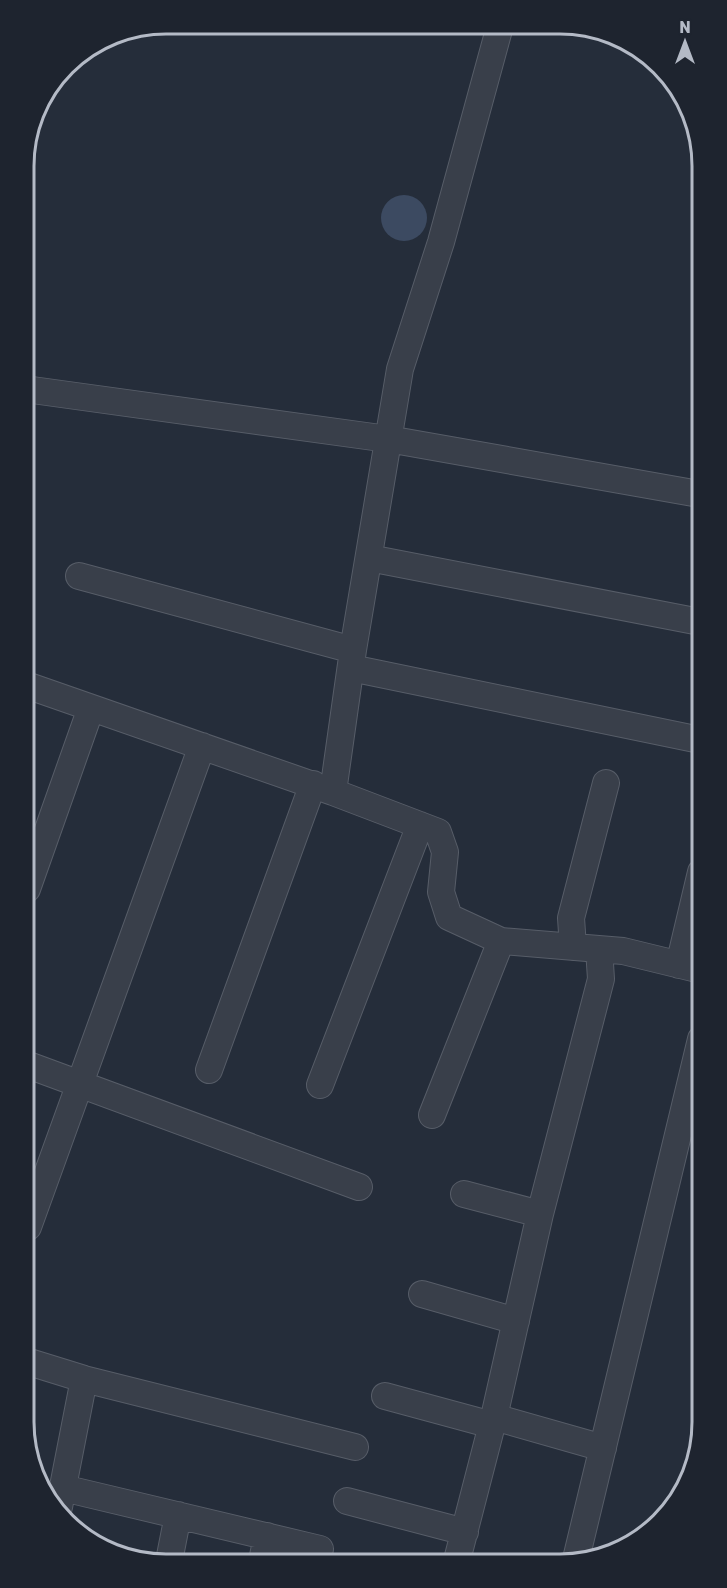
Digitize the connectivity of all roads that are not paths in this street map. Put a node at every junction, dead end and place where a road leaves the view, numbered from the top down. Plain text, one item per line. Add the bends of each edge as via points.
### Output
1 (498, 34) edge
2 (35, 390) edge
3 (388, 439) junction
4 (692, 493) edge
5 (369, 558) junction
6 (79, 576) dead end
7 (692, 620) edge
8 (352, 659) junction
9 (35, 688) edge
10 (91, 708) junction
11 (692, 738) edge
12 (202, 746) junction
13 (606, 783) dead end
14 (323, 788) junction
15 (420, 825) junction
16 (34, 868) edge
17 (501, 941) junction
18 (573, 947) junction
19 (599, 949) junction
20 (692, 950) edge
21 (690, 967) edge
22 (34, 1067) edge
23 (208, 1070) dead end
24 (692, 1077) edge
25 (79, 1084) junction
26 (320, 1085) dead end
27 (432, 1114) dead end
28 (359, 1187) dead end
29 (464, 1194) dead end
30 (34, 1210) edge
31 (540, 1214) junction
32 (422, 1294) dead end
33 (516, 1321) junction
34 (34, 1364) edge
35 (84, 1379) junction
36 (385, 1396) dead end
37 (493, 1421) junction
38 (355, 1447) dead end
39 (603, 1448) junction
40 (61, 1497) edge
41 (347, 1501) dead end
42 (178, 1515) junction
43 (465, 1532) junction
44 (265, 1549) edge
45 (320, 1549) dead end
46 (578, 1552) edge
47 (170, 1554) edge
48 (459, 1554) edge

1 - 3 street via 441,242 400,369
2 - 3 street
3 - 4 street
3 - 5 street
5 - 7 street
5 - 8 street
6 - 8 street
8 - 11 street
8 - 14 street
9 - 10 street
10 - 12 street
10 - 16 street
12 - 14 street
12 - 25 street
13 - 18 street via 571,918
14 - 15 street
14 - 23 street
15 - 17 street via 438,832 445,852 441,892 449,917
15 - 26 street
17 - 18 street
17 - 27 street
18 - 19 street
19 - 21 street
19 - 31 street via 602,979
20 - 21 street
22 - 25 street
24 - 39 street
25 - 28 street
25 - 30 street
29 - 31 street
31 - 33 street
32 - 33 street
33 - 37 street
34 - 35 street
35 - 38 street
35 - 40 street
36 - 37 street
37 - 39 street
37 - 43 street
39 - 46 street
40 - 42 street
41 - 43 street
42 - 44 street
42 - 47 street
43 - 48 street
44 - 45 street

